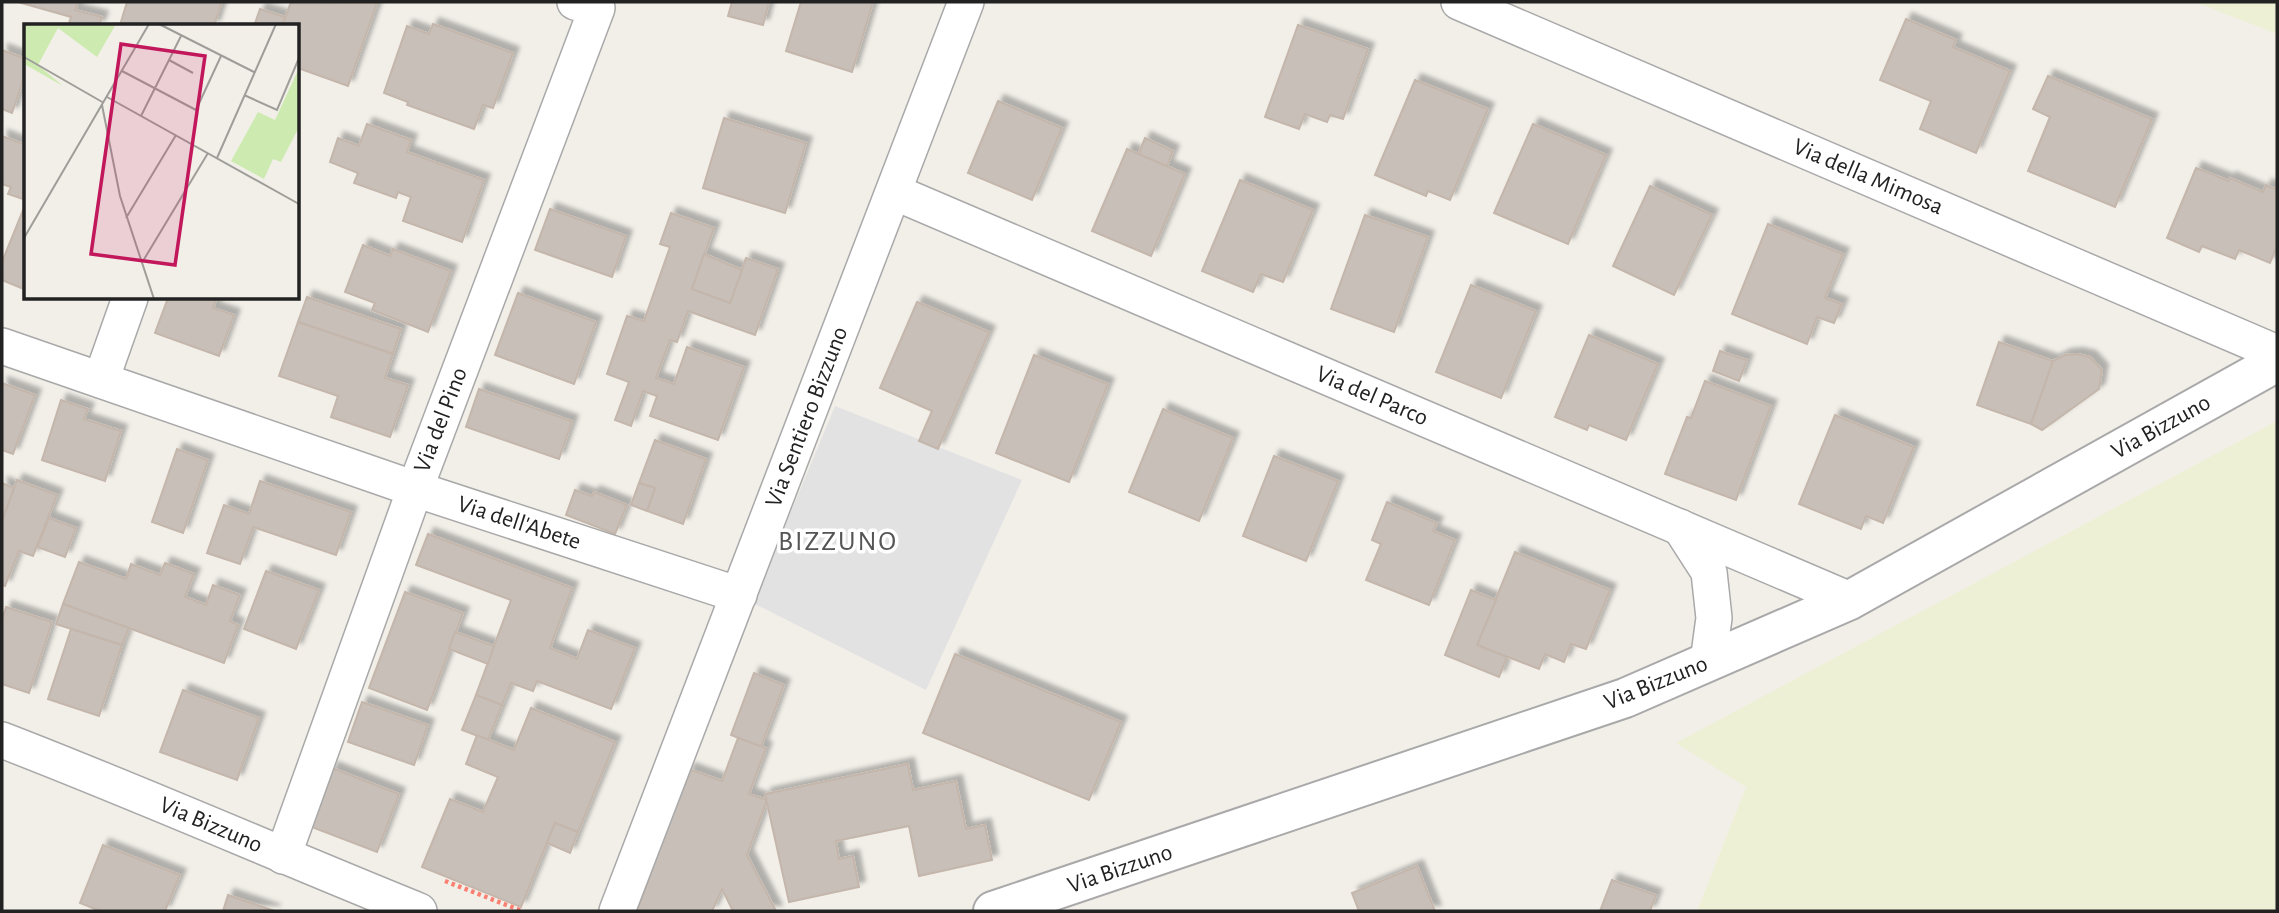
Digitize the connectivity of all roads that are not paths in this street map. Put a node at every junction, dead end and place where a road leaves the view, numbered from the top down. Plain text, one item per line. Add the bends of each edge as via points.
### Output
1 (575, 2) edge
2 (966, 2) edge
3 (1459, 2) edge
4 (894, 192) junction
5 (130, 299) edge
6 (2, 346) edge
7 (2277, 352) edge
8 (2277, 362) edge
9 (101, 380) junction
10 (415, 489) junction
11 (1680, 527) junction
12 (739, 595) junction
13 (1850, 600) junction
14 (1708, 662) junction
15 (2, 740) edge
16 (283, 856) junction
17 (419, 911) edge
18 (617, 911) edge
19 (993, 911) edge

1 - 10 street, Via del Pino via 597,8
2 - 4 street, Via Sentiero Bizzuno
3 - 7 street, Via della Mimosa
4 - 11 street, Via del Parco
4 - 12 street, Via Sentiero Bizzuno
5 - 9 street
6 - 9 street, Via dell'Abete
8 - 13 street, Via Bizzuno
9 - 10 street, Via dell'Abete
10 - 12 street, Via dell'Abete
10 - 16 street, Via del Pino
11 - 13 street, Via del Parco
11 - 14 street via 1709,572 1714,618
12 - 18 street, Via Sentiero Bizzuno
13 - 14 street, Via Bizzuno
14 - 19 street, Via Bizzuno via 1625,698
15 - 16 street, Via Bizzuno via 123,786
16 - 17 street, Via Bizzuno

